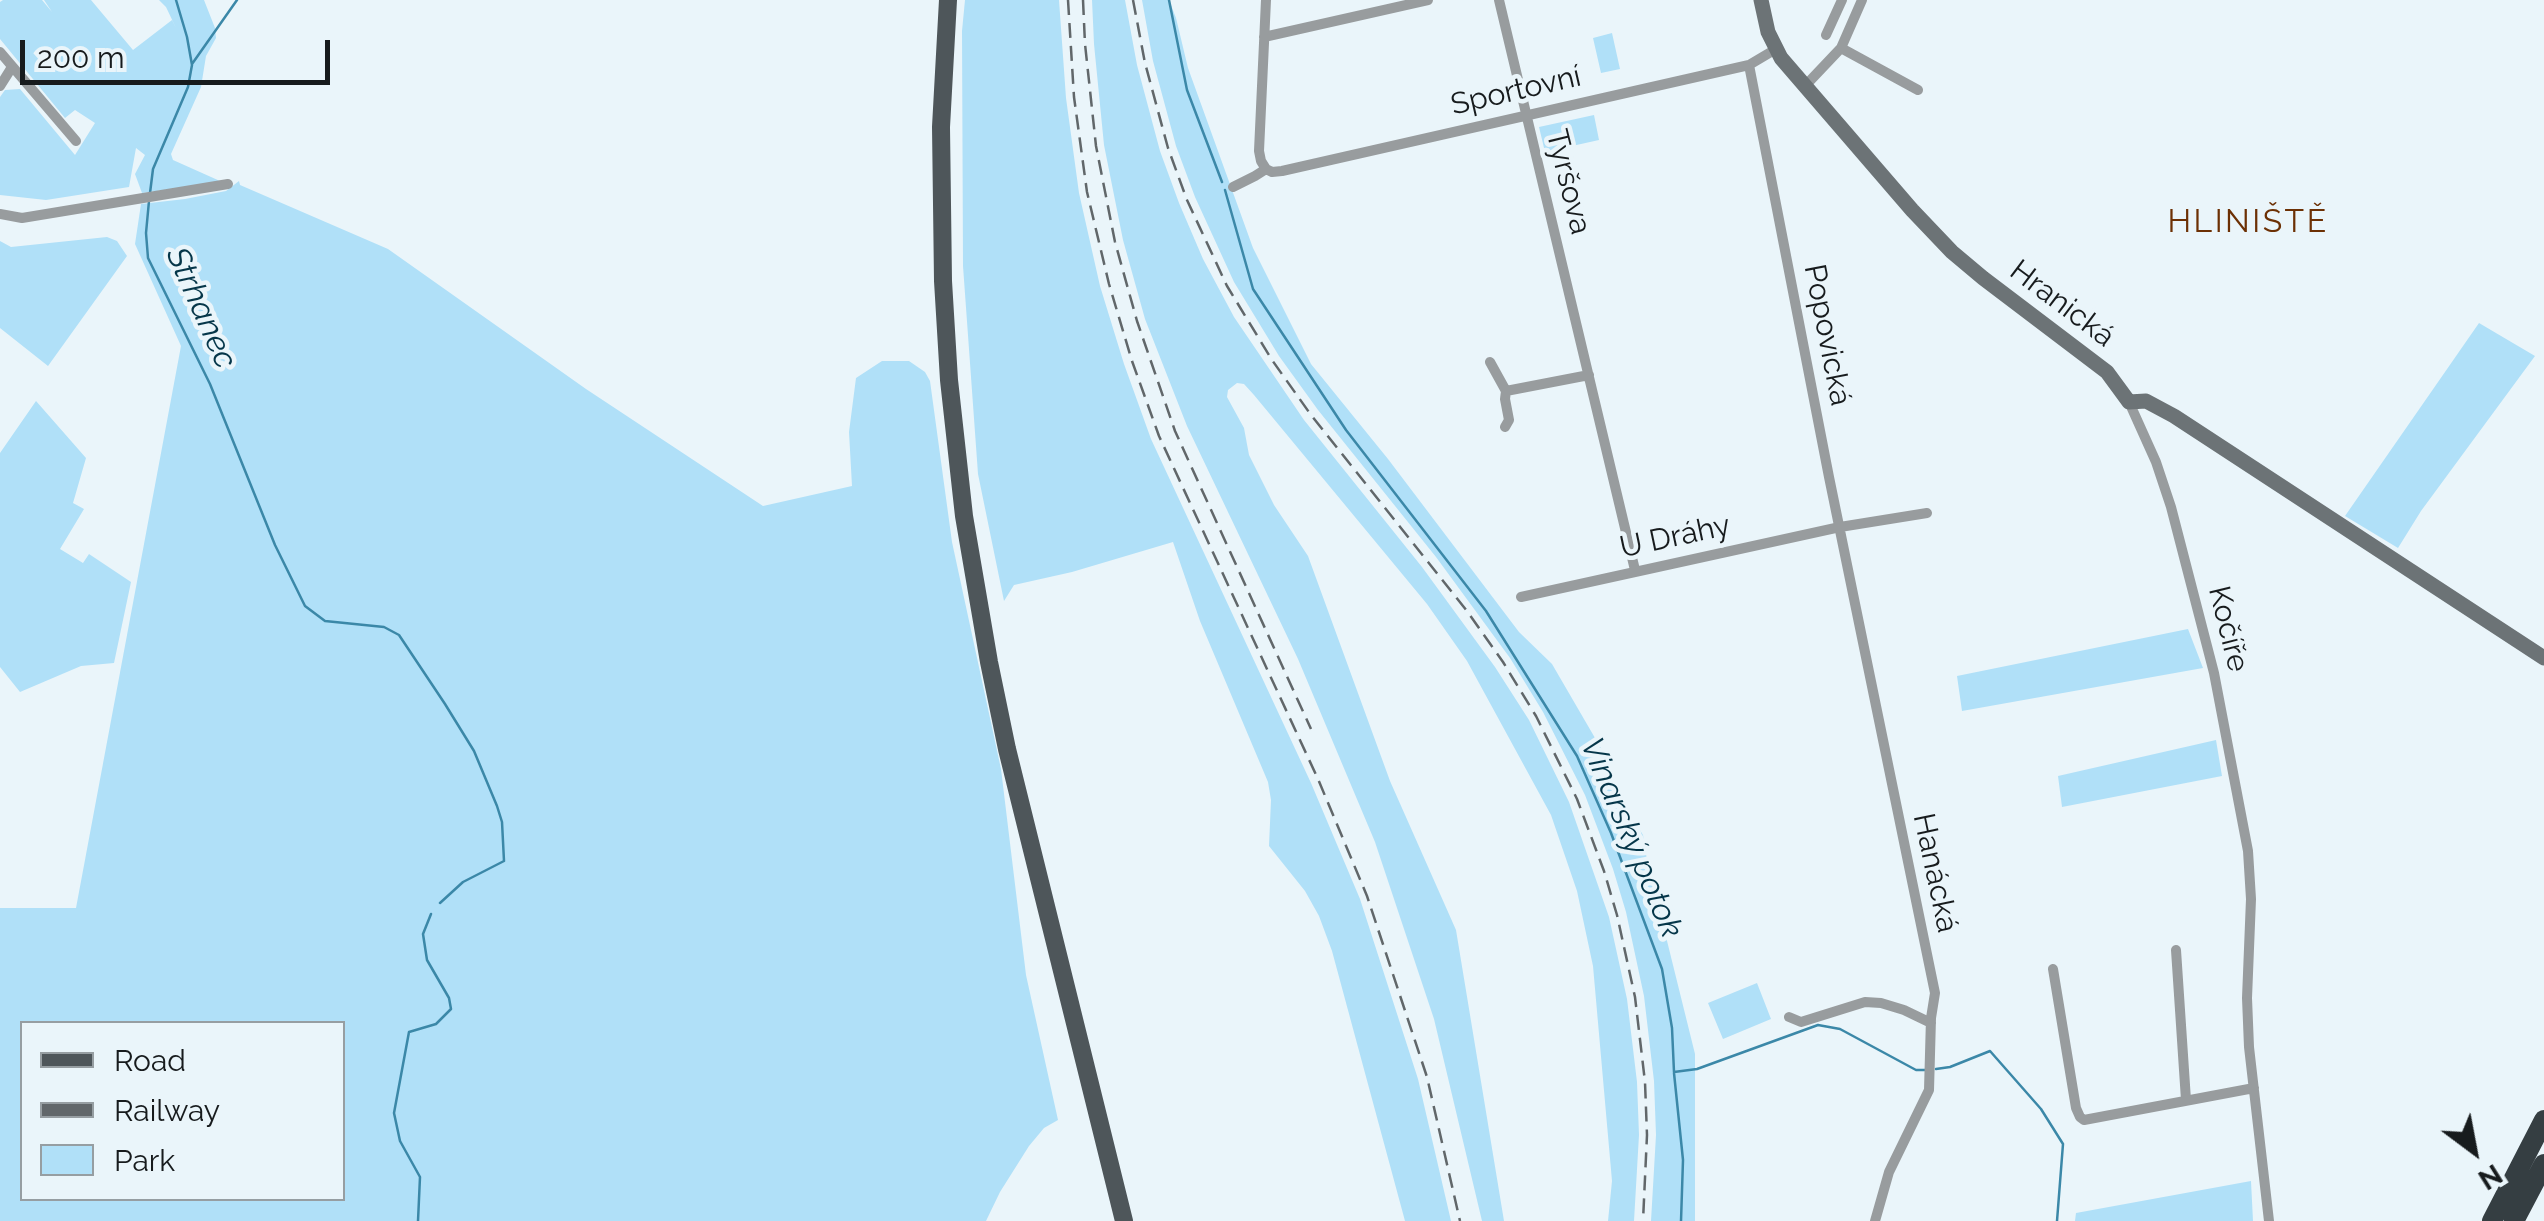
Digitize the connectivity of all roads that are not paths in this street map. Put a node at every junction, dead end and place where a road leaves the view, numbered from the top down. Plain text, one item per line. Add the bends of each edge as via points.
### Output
1 (948, 0) edge
2 (1266, 0) edge
3 (1428, 0) edge
4 (1500, 0) edge
5 (1760, 0) edge
6 (1842, 0) edge
7 (1862, 0) edge
8 (1826, 35) dead end
9 (1264, 36) junction
10 (1841, 48) junction
11 (1776, 49) junction
12 (0, 52) edge
13 (1749, 65) junction
14 (12, 68) junction
15 (0, 86) edge
16 (1805, 86) junction
17 (1918, 90) dead end
18 (1526, 114) junction
19 (76, 141) dead end
20 (1266, 169) junction
21 (228, 184) dead end
22 (1233, 187) dead end
23 (0, 214) edge
24 (1490, 362) dead end
25 (1588, 375) junction
26 (1506, 391) junction
27 (2130, 402) junction
28 (1506, 427) dead end
29 (1927, 514) dead end
30 (1840, 527) junction
31 (1635, 570) junction
32 (1521, 596) dead end
33 (2544, 658) edge
34 (2176, 950) dead end
35 (2054, 969) dead end
36 (1789, 1017) dead end
37 (1931, 1023) junction
38 (2254, 1088) junction
39 (2186, 1100) junction
40 (2544, 1120) edge
41 (2544, 1164) edge
42 (1124, 1221) edge
43 (1875, 1221) edge
44 (2269, 1221) edge
45 (2492, 1221) edge
46 (2514, 1221) edge

1 - 42 main road via 943,281 964,516 1007,749
2 - 9 street
3 - 9 street
4 - 18 street, Tyršova
5 - 11 main road, Hranická
6 - 8 street
7 - 10 street
9 - 20 street via 1259,150
10 - 16 street
10 - 17 street
11 - 13 street, Sportovní
11 - 16 main road, Hranická
12 - 14 street
13 - 18 street, Sportovní
13 - 30 street, Popovická
14 - 15 street
14 - 19 street
16 - 27 main road, Hranická via 1937,238 2107,372
18 - 20 street, Sportovní via 1282,172
18 - 25 street, Tyršova
20 - 22 street
21 - 23 street via 22,218
24 - 26 street
25 - 26 street
25 - 31 street, Tyršova
26 - 28 street
27 - 33 main road via 2146,401 2174,416
27 - 38 street, Kočíře via 2164,483 2234,769 2250,875 2247,998
29 - 30 street
30 - 31 street, U Dráhy
30 - 37 street, Hanácká via 1936,993
31 - 32 street, U Dráhy
34 - 39 street
35 - 39 street via 2080,1117
36 - 37 street via 1801,1022 1866,1002
37 - 43 street, Hanácká via 1928,1095 1889,1172
38 - 39 street
38 - 44 street, Kočíře
40 - 45 highway
41 - 46 highway

